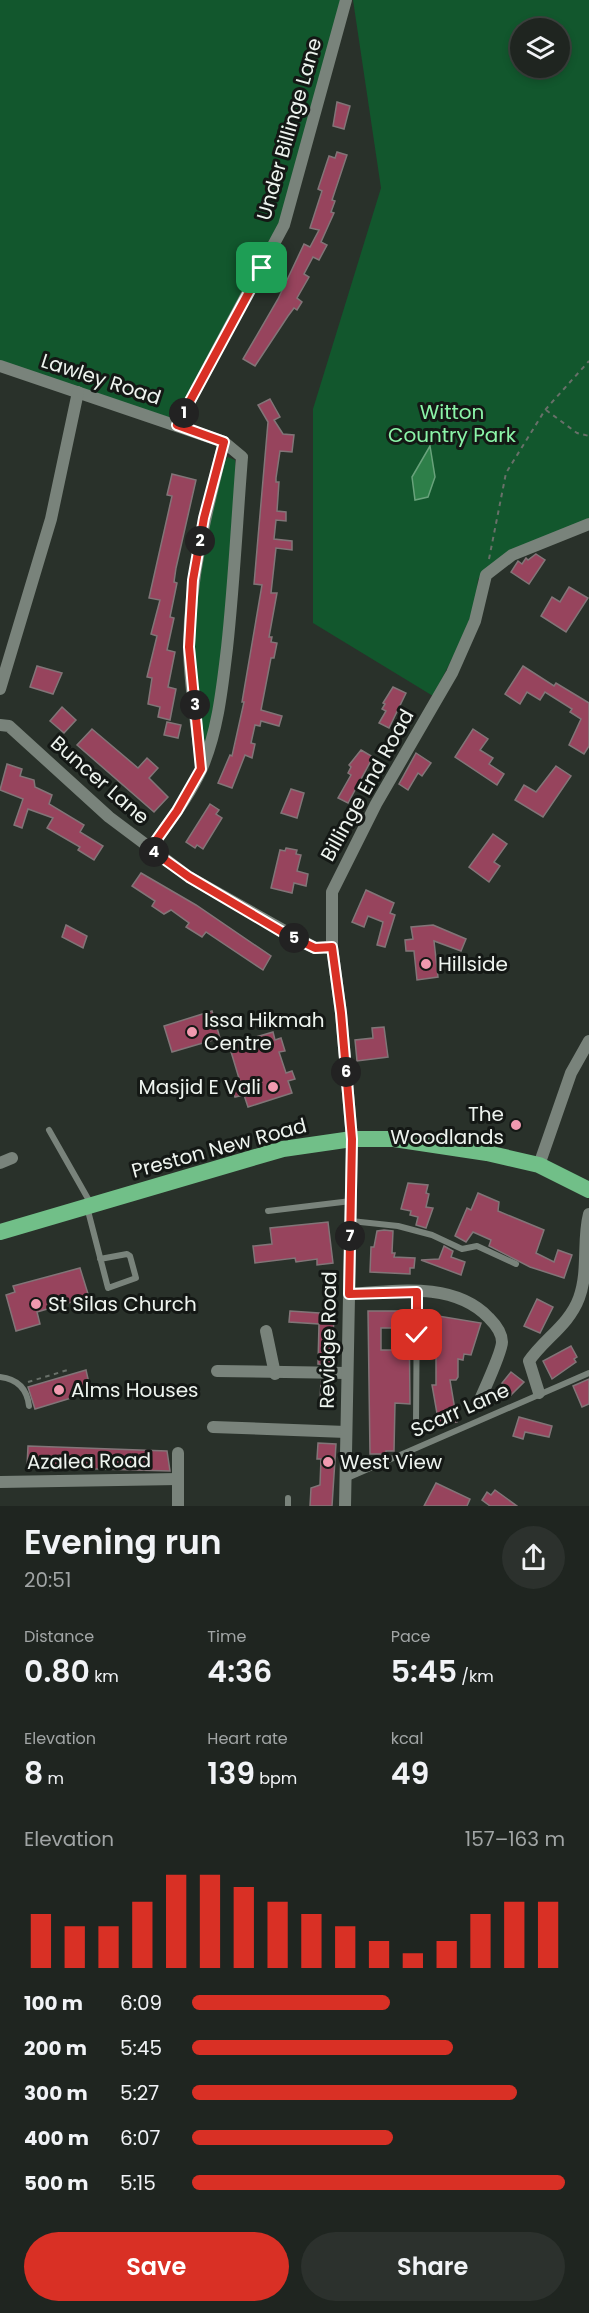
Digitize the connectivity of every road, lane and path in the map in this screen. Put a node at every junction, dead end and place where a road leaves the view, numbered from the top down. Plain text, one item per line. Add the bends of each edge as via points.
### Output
1 (346, 0) edge
2 (589, 361) edge
3 (0, 366) edge
4 (78, 392) junction
5 (545, 410) junction
6 (177, 425) junction
7 (589, 436) edge
8 (224, 442) junction
9 (589, 524) edge
10 (486, 575) junction
11 (0, 689) edge
12 (0, 725) edge
13 (201, 769) junction
14 (150, 849) junction
15 (332, 947) junction
16 (589, 1041) edge
17 (49, 1130) dead end
18 (352, 1139) junction
19 (539, 1165) junction
20 (589, 1191) edge
21 (351, 1201) junction
22 (88, 1205) junction
23 (268, 1211) dead end
24 (589, 1214) edge
25 (350, 1221) junction
26 (0, 1232) edge
27 (100, 1259) junction
28 (516, 1264) dead end
29 (417, 1292) junction
30 (349, 1294) junction
31 (266, 1331) dead end
32 (71, 1369) dead end
33 (217, 1371) dead end
34 (347, 1373) junction
35 (589, 1373) edge
36 (275, 1374) junction
37 (0, 1377) edge
38 (20, 1384) junction
39 (539, 1393) junction
40 (479, 1402) dead end
41 (29, 1406) dead end
42 (416, 1423) dead end
43 (213, 1427) dead end
44 (346, 1431) junction
45 (178, 1452) dead end
46 (178, 1479) junction
47 (345, 1479) junction
48 (0, 1482) edge
49 (288, 1498) dead end
50 (178, 1506) edge
51 (288, 1506) edge
52 (345, 1506) edge

1 - 6 street, Under Billinge Lane via 284,225
2 - 5 path
3 - 4 street, Lawley Road
4 - 6 street, Lawley Road
4 - 11 street via 51,519
5 - 7 path via 577,433
5 - 10 path via 506,473
6 - 8 street, Lawley Road
8 - 13 street via 193,580 189,647
8 - 13 street via 242,457 221,701
9 - 10 street via 512,555
10 - 15 street, Billinge End Road via 475,621 452,673 376,804 332,892
12 - 14 street, Buncer Lane via 9,726
13 - 14 street
14 - 15 street, Buncer Lane via 189,877 284,933 315,948
15 - 18 street, Billinge End Road
16 - 19 street via 571,1073
17 - 22 lane
18 - 19 highway, Preston New Road via 394,1138
18 - 21 street, Revidge Road
18 - 22 highway, Preston New Road via 283,1149
19 - 20 highway, Preston New Road
21 - 23 lane
21 - 25 street, Revidge Road
22 - 26 highway, Preston New Road
22 - 27 lane
24 - 39 street via 579,1298 556,1335 529,1361
25 - 28 lane via 432,1234 462,1249 477,1246
25 - 30 street, Revidge Road
27 - 27 lane via 127,1254 136,1278 108,1288
29 - 30 street
29 - 40 street via 450,1294 479,1307 498,1327 502,1342
29 - 42 lane
30 - 34 street, Revidge Road
31 - 36 street
32 - 38 path
33 - 36 street
34 - 36 street
34 - 44 street, Revidge Road
35 - 39 lane, Scarr Lane
37 - 38 lane
38 - 41 lane
39 - 47 lane, Scarr Lane
43 - 44 street
44 - 47 street, Revidge Road
45 - 46 street
46 - 48 street, Azalea Road
46 - 50 street
47 - 52 street, Revidge Road
49 - 51 lane

